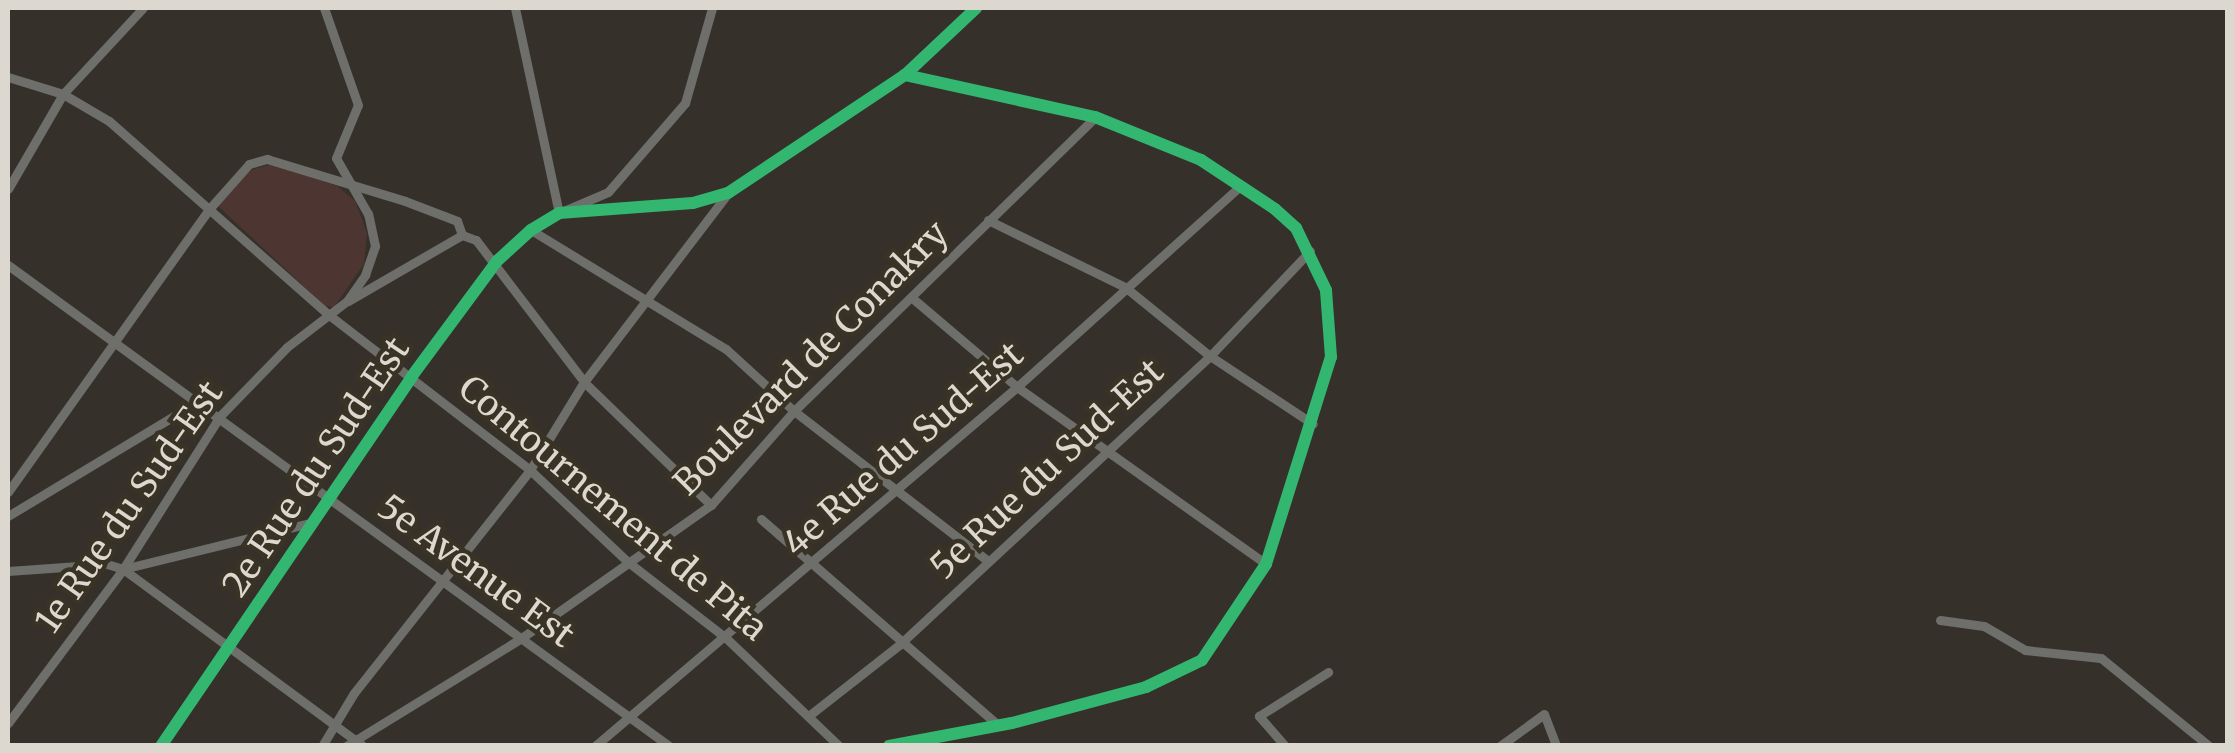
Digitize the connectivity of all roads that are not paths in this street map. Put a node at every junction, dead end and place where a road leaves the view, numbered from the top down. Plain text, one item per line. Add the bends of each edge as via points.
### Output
1 (143, 8) edge
2 (324, 8) edge
3 (515, 8) edge
4 (712, 8) edge
5 (976, 8) edge
6 (905, 74) junction
7 (8, 77) edge
8 (63, 94) junction
9 (1095, 117) junction
10 (1240, 186) junction
11 (350, 187) junction
12 (8, 189) edge
13 (728, 193) junction
14 (210, 208) junction
15 (558, 213) junction
16 (988, 220) junction
17 (531, 230) junction
18 (462, 235) junction
19 (1310, 251) junction
20 (497, 261) junction
21 (8, 266) edge
22 (1126, 287) junction
23 (911, 297) junction
24 (347, 301) junction
25 (648, 304) junction
26 (329, 315) junction
27 (115, 346) junction
28 (1210, 356) junction
29 (412, 376) junction
30 (584, 382) junction
31 (1017, 387) junction
32 (199, 401) junction
33 (794, 411) junction
34 (220, 416) junction
35 (1313, 424) junction
36 (1105, 450) junction
37 (530, 470) junction
38 (898, 486) junction
39 (8, 492) edge
40 (326, 497) junction
41 (711, 505) junction
42 (8, 516) edge
43 (761, 519) dead end
44 (310, 523) junction
45 (988, 561) junction
46 (628, 562) junction
47 (812, 563) junction
48 (1266, 564) junction
49 (122, 569) junction
50 (8, 570) edge
51 (444, 579) junction
52 (1940, 620) dead end
53 (726, 638) junction
54 (520, 639) junction
55 (900, 644) junction
56 (231, 648) junction
57 (1328, 672) dead end
58 (811, 714) junction
59 (630, 716) junction
60 (8, 723) edge
61 (998, 725) junction
62 (333, 726) junction
63 (360, 743) edge
64 (161, 746) edge
65 (322, 746) edge
66 (346, 746) edge
67 (595, 746) edge
68 (668, 746) edge
69 (839, 746) edge
70 (889, 746) edge
71 (1285, 746) edge
72 (1500, 746) edge
73 (1556, 746) edge
74 (2209, 746) edge

1 - 8 street
2 - 11 street, 1e Rue du Sud-Est via 358,105 336,158
3 - 15 street
4 - 15 street, 2e Rue du Sud-Est via 684,103 608,192
5 - 6 street
6 - 9 street
6 - 13 street
7 - 8 street, Contournement de Pita
8 - 12 street
8 - 14 street, Contournement de Pita via 109,121
9 - 10 street via 1201,160
9 - 16 street, Boulevard de Conakry
10 - 19 street via 1296,228
10 - 22 street, 4e Rue du Sud-Est
11 - 14 street via 267,159 249,164
11 - 18 street via 457,221
11 - 24 street, 1e Rue du Sud-Est via 368,214 375,246
13 - 15 street via 693,203
13 - 25 street
14 - 26 street, Contournement de Pita
14 - 27 street
15 - 17 street, 2e Rue du Sud-Est
16 - 22 street
16 - 23 street, Boulevard de Conakry
17 - 20 street, 2e Rue du Sud-Est
17 - 25 street
18 - 20 street
18 - 24 street
19 - 28 street, 5e Rue du Sud-Est
19 - 35 street via 1326,290 1331,357
20 - 29 street, 2e Rue du Sud-Est
20 - 30 street
21 - 27 street, 5e Avenue Est
22 - 28 street
22 - 31 street, 4e Rue du Sud-Est
23 - 31 street
23 - 33 street, Boulevard de Conakry
24 - 26 street, 1e Rue du Sud-Est
25 - 30 street
25 - 33 street via 726,349
26 - 29 street, Contournement de Pita
26 - 34 street, 1e Rue du Sud-Est via 287,347
27 - 32 street, 5e Avenue Est
27 - 39 street
28 - 35 street
28 - 36 street, 5e Rue du Sud-Est
29 - 37 street, Contournement de Pita
29 - 40 street, 2e Rue du Sud-Est
30 - 37 street
30 - 41 street
31 - 36 street
31 - 38 street, 4e Rue du Sud-Est
32 - 34 street, 5e Avenue Est
32 - 42 street
33 - 38 street
33 - 41 street, Boulevard de Conakry
34 - 40 street, 5e Avenue Est
34 - 49 street, 1e Rue du Sud-Est
35 - 48 street
36 - 45 street, 5e Rue du Sud-Est
36 - 48 street
37 - 46 street, Contournement de Pita
37 - 51 street
38 - 45 street
38 - 47 street, 4e Rue du Sud-Est
40 - 44 street, 2e Rue du Sud-Est
40 - 51 street, 5e Avenue Est
41 - 46 street, Boulevard de Conakry
43 - 47 street
44 - 49 street
44 - 56 street, 2e Rue du Sud-Est
45 - 55 street, 5e Rue du Sud-Est
46 - 53 street, Contournement de Pita
46 - 54 street, Boulevard de Conakry
47 - 53 street, 4e Rue du Sud-Est
47 - 55 street
48 - 61 street via 1202,660 1146,687
49 - 50 street via 107,564
49 - 56 street
49 - 60 street, 1e Rue du Sud-Est
51 - 54 street, 5e Avenue Est
51 - 62 street
52 - 74 street via 1984,626 2026,650 2101,658
53 - 58 street, Contournement de Pita
53 - 59 street, 4e Rue du Sud-Est
54 - 59 street, 5e Avenue Est
54 - 63 street, Boulevard de Conakry
55 - 58 street, 5e Rue du Sud-Est
55 - 61 street
56 - 62 street
56 - 64 street, 2e Rue du Sud-Est
57 - 71 street via 1259,716
58 - 69 street, Contournement de Pita
59 - 67 street, 4e Rue du Sud-Est
59 - 68 street, 5e Avenue Est
61 - 70 street
62 - 63 street
62 - 65 street
63 - 66 street, Boulevard de Conakry
72 - 73 street via 1544,714

